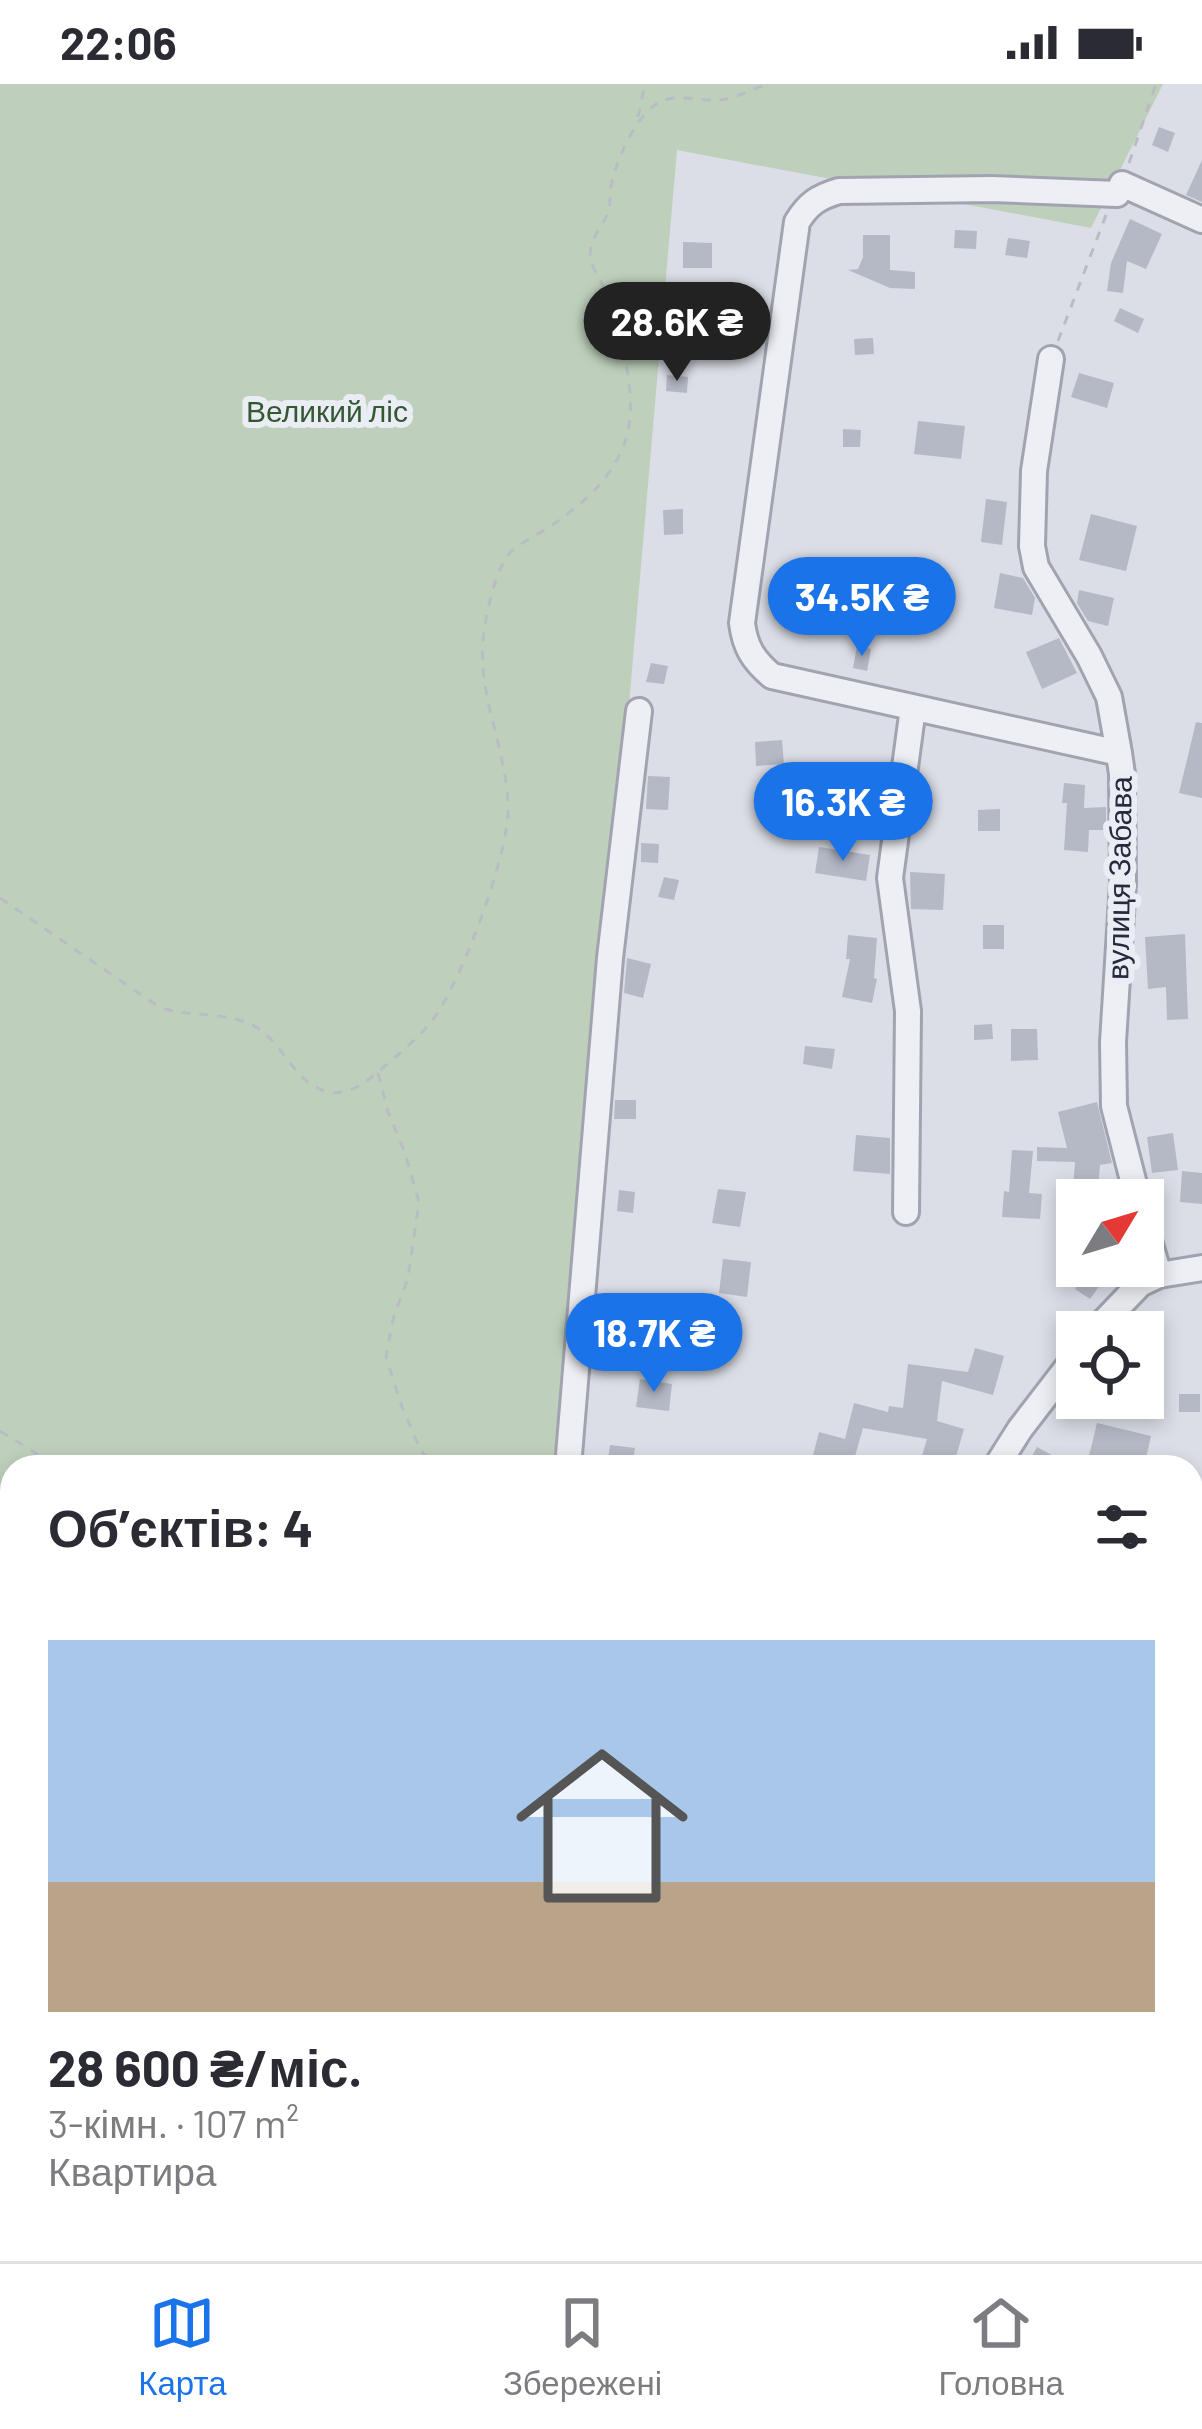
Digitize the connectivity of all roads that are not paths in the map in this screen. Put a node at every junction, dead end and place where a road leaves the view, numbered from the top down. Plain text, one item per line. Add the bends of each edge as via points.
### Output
1 (1202, 220) edge
2 (1051, 359) road end
3 (913, 708) junction
4 (639, 711) dead end
5 (1119, 754) junction
6 (1133, 1179) edge
7 (906, 1212) dead end
8 (1202, 1268) edge
9 (1164, 1274) edge
10 (1137, 1287) edge
11 (1114, 1311) edge
12 (1056, 1382) edge
13 (569, 1455) edge
14 (1004, 1455) edge

1 - 3 street via 1119,189 992,189 838,191 821,196 797,223 745,642 772,676
2 - 5 street, вулиця Забава via 1032,546 1109,697
3 - 5 street
3 - 7 street via 890,878 908,1011
4 - 13 street
5 - 6 street, вулиця Забава via 1124,883 1114,1106
8 - 9 street
10 - 11 street
12 - 14 street

